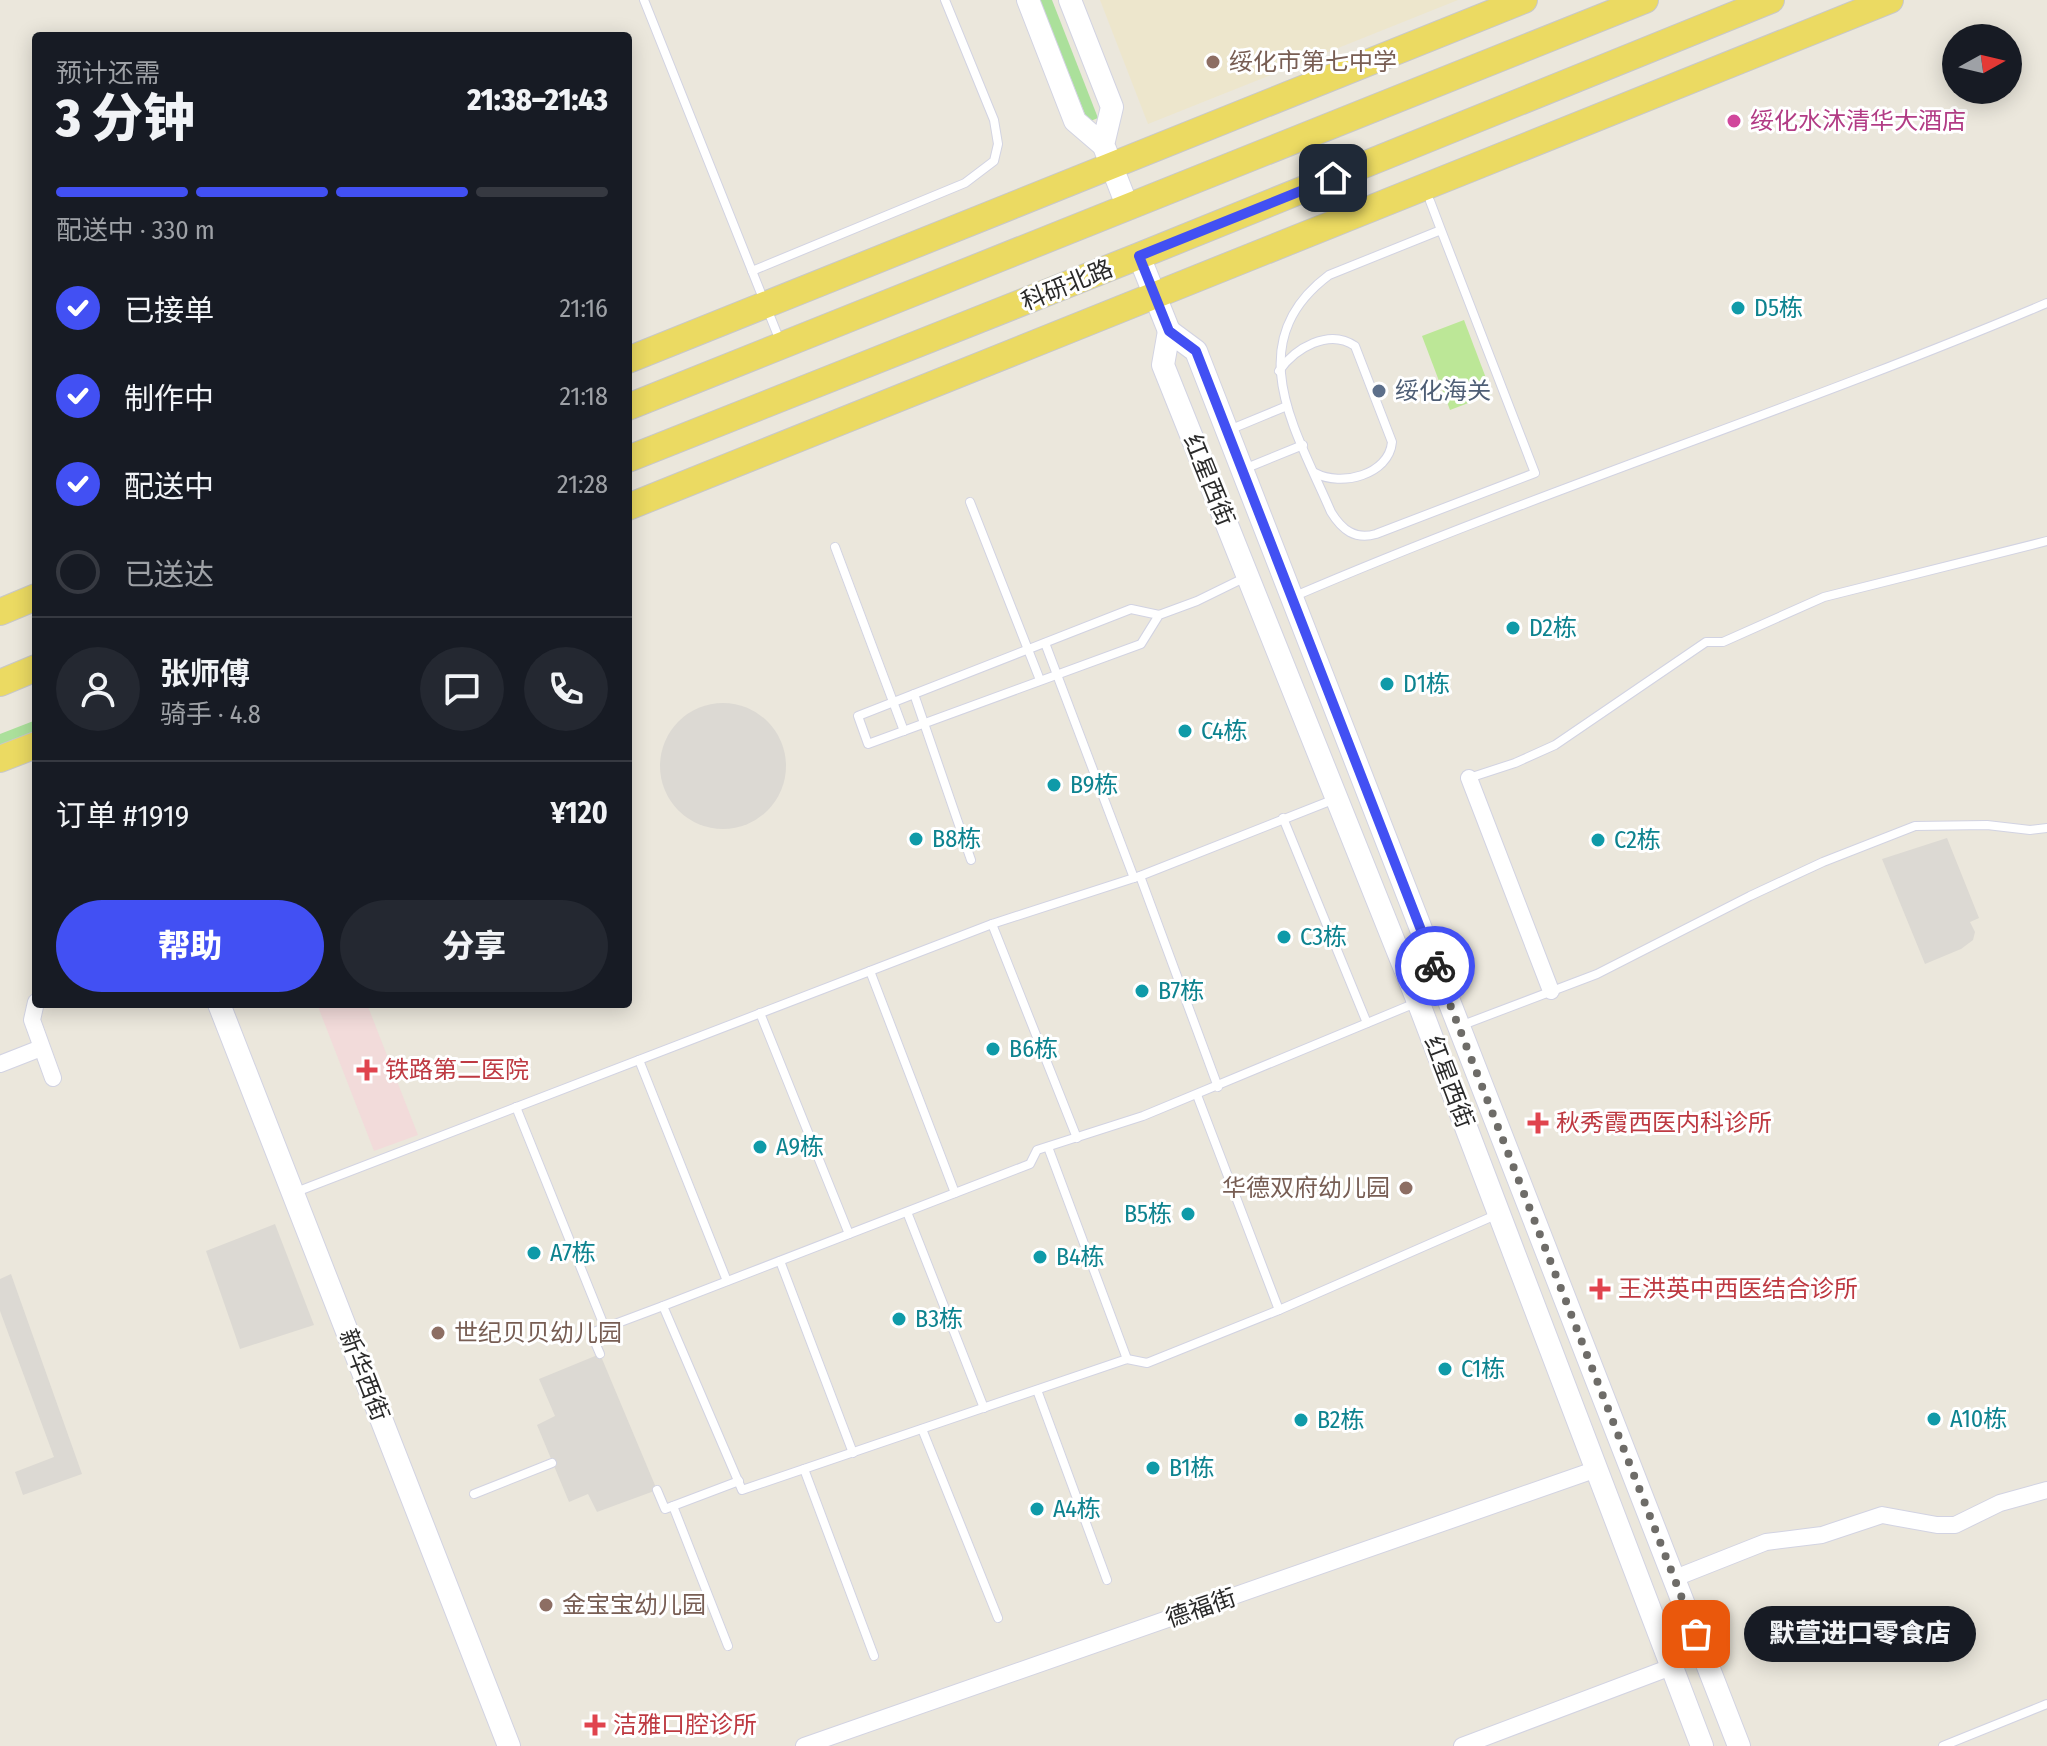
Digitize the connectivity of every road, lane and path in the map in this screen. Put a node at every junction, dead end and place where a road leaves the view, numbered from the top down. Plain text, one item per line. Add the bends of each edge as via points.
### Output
1 (644, 0) edge
2 (945, 0) edge
3 (1028, 0) edge
4 (1070, 0) edge
5 (1524, 0) edge
6 (1645, 0) edge
7 (1771, 0) edge
8 (1890, 0) edge
9 (1107, 156) junction
10 (1430, 201) dead end
11 (1128, 208) junction
12 (1441, 230) junction
13 (1139, 256) junction
14 (752, 271) junction
15 (1155, 296) junction
16 (2047, 303) edge
17 (765, 305) junction
18 (1169, 331) junction
19 (782, 346) junction
20 (632, 358) edge
21 (1279, 372) junction
22 (632, 405) edge
23 (1287, 406) junction
24 (1227, 431) junction
25 (1303, 445) junction
26 (632, 457) edge
27 (1242, 470) junction
28 (1315, 473) junction
29 (970, 502) dead end
30 (632, 505) edge
31 (2047, 541) edge
32 (835, 547) dead end
33 (1277, 563) junction
34 (1246, 576) junction
35 (1291, 597) junction
36 (32, 599) edge
37 (0, 612) edge
38 (1159, 615) junction
39 (1045, 643) junction
40 (1028, 650) junction
41 (32, 670) edge
42 (1058, 673) junction
43 (1040, 680) junction
44 (0, 683) edge
45 (914, 694) junction
46 (893, 702) junction
47 (926, 723) junction
48 (904, 731) junction
49 (32, 747) edge
50 (0, 759) edge
51 (1469, 778) joint
52 (1335, 799) junction
53 (1283, 818) junction
54 (2047, 828) edge
55 (971, 860) dead end
56 (1137, 877) junction
57 (992, 924) junction
58 (870, 971) junction
59 (1551, 991) junction
60 (1418, 1002) junction
61 (35, 1008) edge
62 (221, 1008) edge
63 (760, 1013) junction
64 (1457, 1021) junction
65 (1367, 1023) junction
66 (1427, 1026) junction
67 (41, 1048) junction
68 (639, 1060) junction
69 (0, 1064) edge
70 (53, 1078) dead end
71 (1218, 1087) junction
72 (1197, 1095) junction
73 (516, 1107) junction
74 (1077, 1138) junction
75 (1048, 1147) junction
76 (293, 1193) junction
77 (955, 1193) junction
78 (907, 1212) junction
79 (1499, 1214) junction
80 (849, 1234) junction
81 (780, 1261) junction
82 (727, 1281) junction
83 (663, 1306) junction
84 (1279, 1310) junction
85 (605, 1328) junction
86 (600, 1354) dead end
87 (1127, 1359) junction
88 (1037, 1390) junction
89 (984, 1408) junction
90 (922, 1429) junction
91 (853, 1453) junction
92 (1627, 1457) junction
93 (552, 1463) dead end
94 (804, 1469) junction
95 (1597, 1469) junction
96 (739, 1481) junction
97 (657, 1490) dead end
98 (2047, 1490) edge
99 (474, 1494) dead end
100 (673, 1506) junction
101 (1675, 1578) junction
102 (1107, 1580) dead end
103 (998, 1618) dead end
104 (728, 1646) dead end
105 (874, 1656) dead end
106 (1671, 1667) junction
107 (2047, 1704) edge
108 (509, 1746) edge
109 (804, 1746) edge
110 (1462, 1746) edge
111 (1702, 1746) edge
112 (1739, 1746) edge
113 (1943, 1746) edge

1 - 14 lane
2 - 14 lane via 994,120 994,161 965,183
3 - 9 main road via 1075,121
4 - 9 main road via 1112,107
5 - 9 main road
6 - 11 main road, 科研北路
7 - 13 main road, 科研北路
8 - 15 main road
9 - 11 main road
9 - 17 main road
10 - 12 lane
11 - 19 main road, 科研北路
12 - 21 lane via 1317,284 1289,326
12 - 28 lane via 1535,473 1367,537 1338,524
13 - 15 main road, 红星西街
13 - 26 main road, 科研北路
14 - 17 lane
15 - 18 main road, 红星西街
15 - 30 main road
16 - 35 lane
17 - 19 lane
17 - 20 main road
18 - 24 main road, 红星西街 via 1196,351
18 - 34 main road, 红星西街 via 1163,365
19 - 22 main road, 科研北路
21 - 23 lane
21 - 28 lane via 1310,344 1329,339 1350,342 1392,442 1387,458 1372,471 1330,478
23 - 24 lane
23 - 25 lane
24 - 27 main road, 红星西街
25 - 27 lane
25 - 28 lane
27 - 33 main road, 红星西街
29 - 40 lane
31 - 51 lane via 1824,597 1723,642 1706,642 1555,745
32 - 46 lane
33 - 34 main road
33 - 35 main road, 红星西街
34 - 38 lane
34 - 52 main road, 红星西街
35 - 64 main road, 红星西街
36 - 37 main road
38 - 39 lane via 1131,609
38 - 42 lane via 1141,644
39 - 40 lane
39 - 42 lane
40 - 43 lane
40 - 45 lane
41 - 44 main road
42 - 43 lane
42 - 56 lane
43 - 47 lane
45 - 46 lane
45 - 47 lane
46 - 48 lane
46 - 48 lane via 858,716 868,744
47 - 48 lane
47 - 55 lane
49 - 50 main road
51 - 59 street
52 - 53 lane
52 - 60 main road, 红星西街
53 - 56 lane
53 - 65 lane
54 - 59 lane via 1915,826 1823,862 1597,974
56 - 57 lane
56 - 71 lane
57 - 58 lane
57 - 74 lane
58 - 63 lane
58 - 77 lane
59 - 64 lane
60 - 65 lane
60 - 66 main road, 红星西街
61 - 67 street via 32,1020
62 - 76 main road, 新华西街
63 - 68 lane
63 - 80 lane
64 - 66 main road
64 - 92 main road, 红星西街
65 - 71 lane
66 - 79 main road, 红星西街
67 - 69 street
67 - 70 street
68 - 73 lane
68 - 82 lane
71 - 72 lane
72 - 74 lane
72 - 84 lane
73 - 76 lane
73 - 85 lane
74 - 75 lane
75 - 77 lane via 1037,1150 1030,1164
75 - 87 lane
76 - 108 main road, 新华西街
77 - 78 lane
78 - 80 lane
78 - 89 lane
79 - 84 lane
79 - 95 main road, 红星西街
80 - 81 lane
81 - 82 lane
81 - 91 lane
82 - 83 lane
83 - 85 lane
83 - 96 lane
84 - 87 lane via 1147,1363
85 - 86 lane via 591,1333
87 - 88 lane
88 - 89 lane
88 - 102 lane
89 - 90 lane
90 - 91 lane
90 - 103 lane
91 - 94 lane
92 - 95 main road
92 - 101 main road, 红星西街
93 - 99 lane
94 - 96 lane via 742,1490
94 - 105 lane
95 - 106 main road, 红星西街
95 - 109 street, 德福街
96 - 100 lane
97 - 100 lane via 665,1509
98 - 101 street via 2000,1503 1955,1525 1882,1515 1822,1535 1766,1542
100 - 104 lane
101 - 112 main road, 红星西街
106 - 110 street
106 - 111 main road, 红星西街
107 - 113 lane

